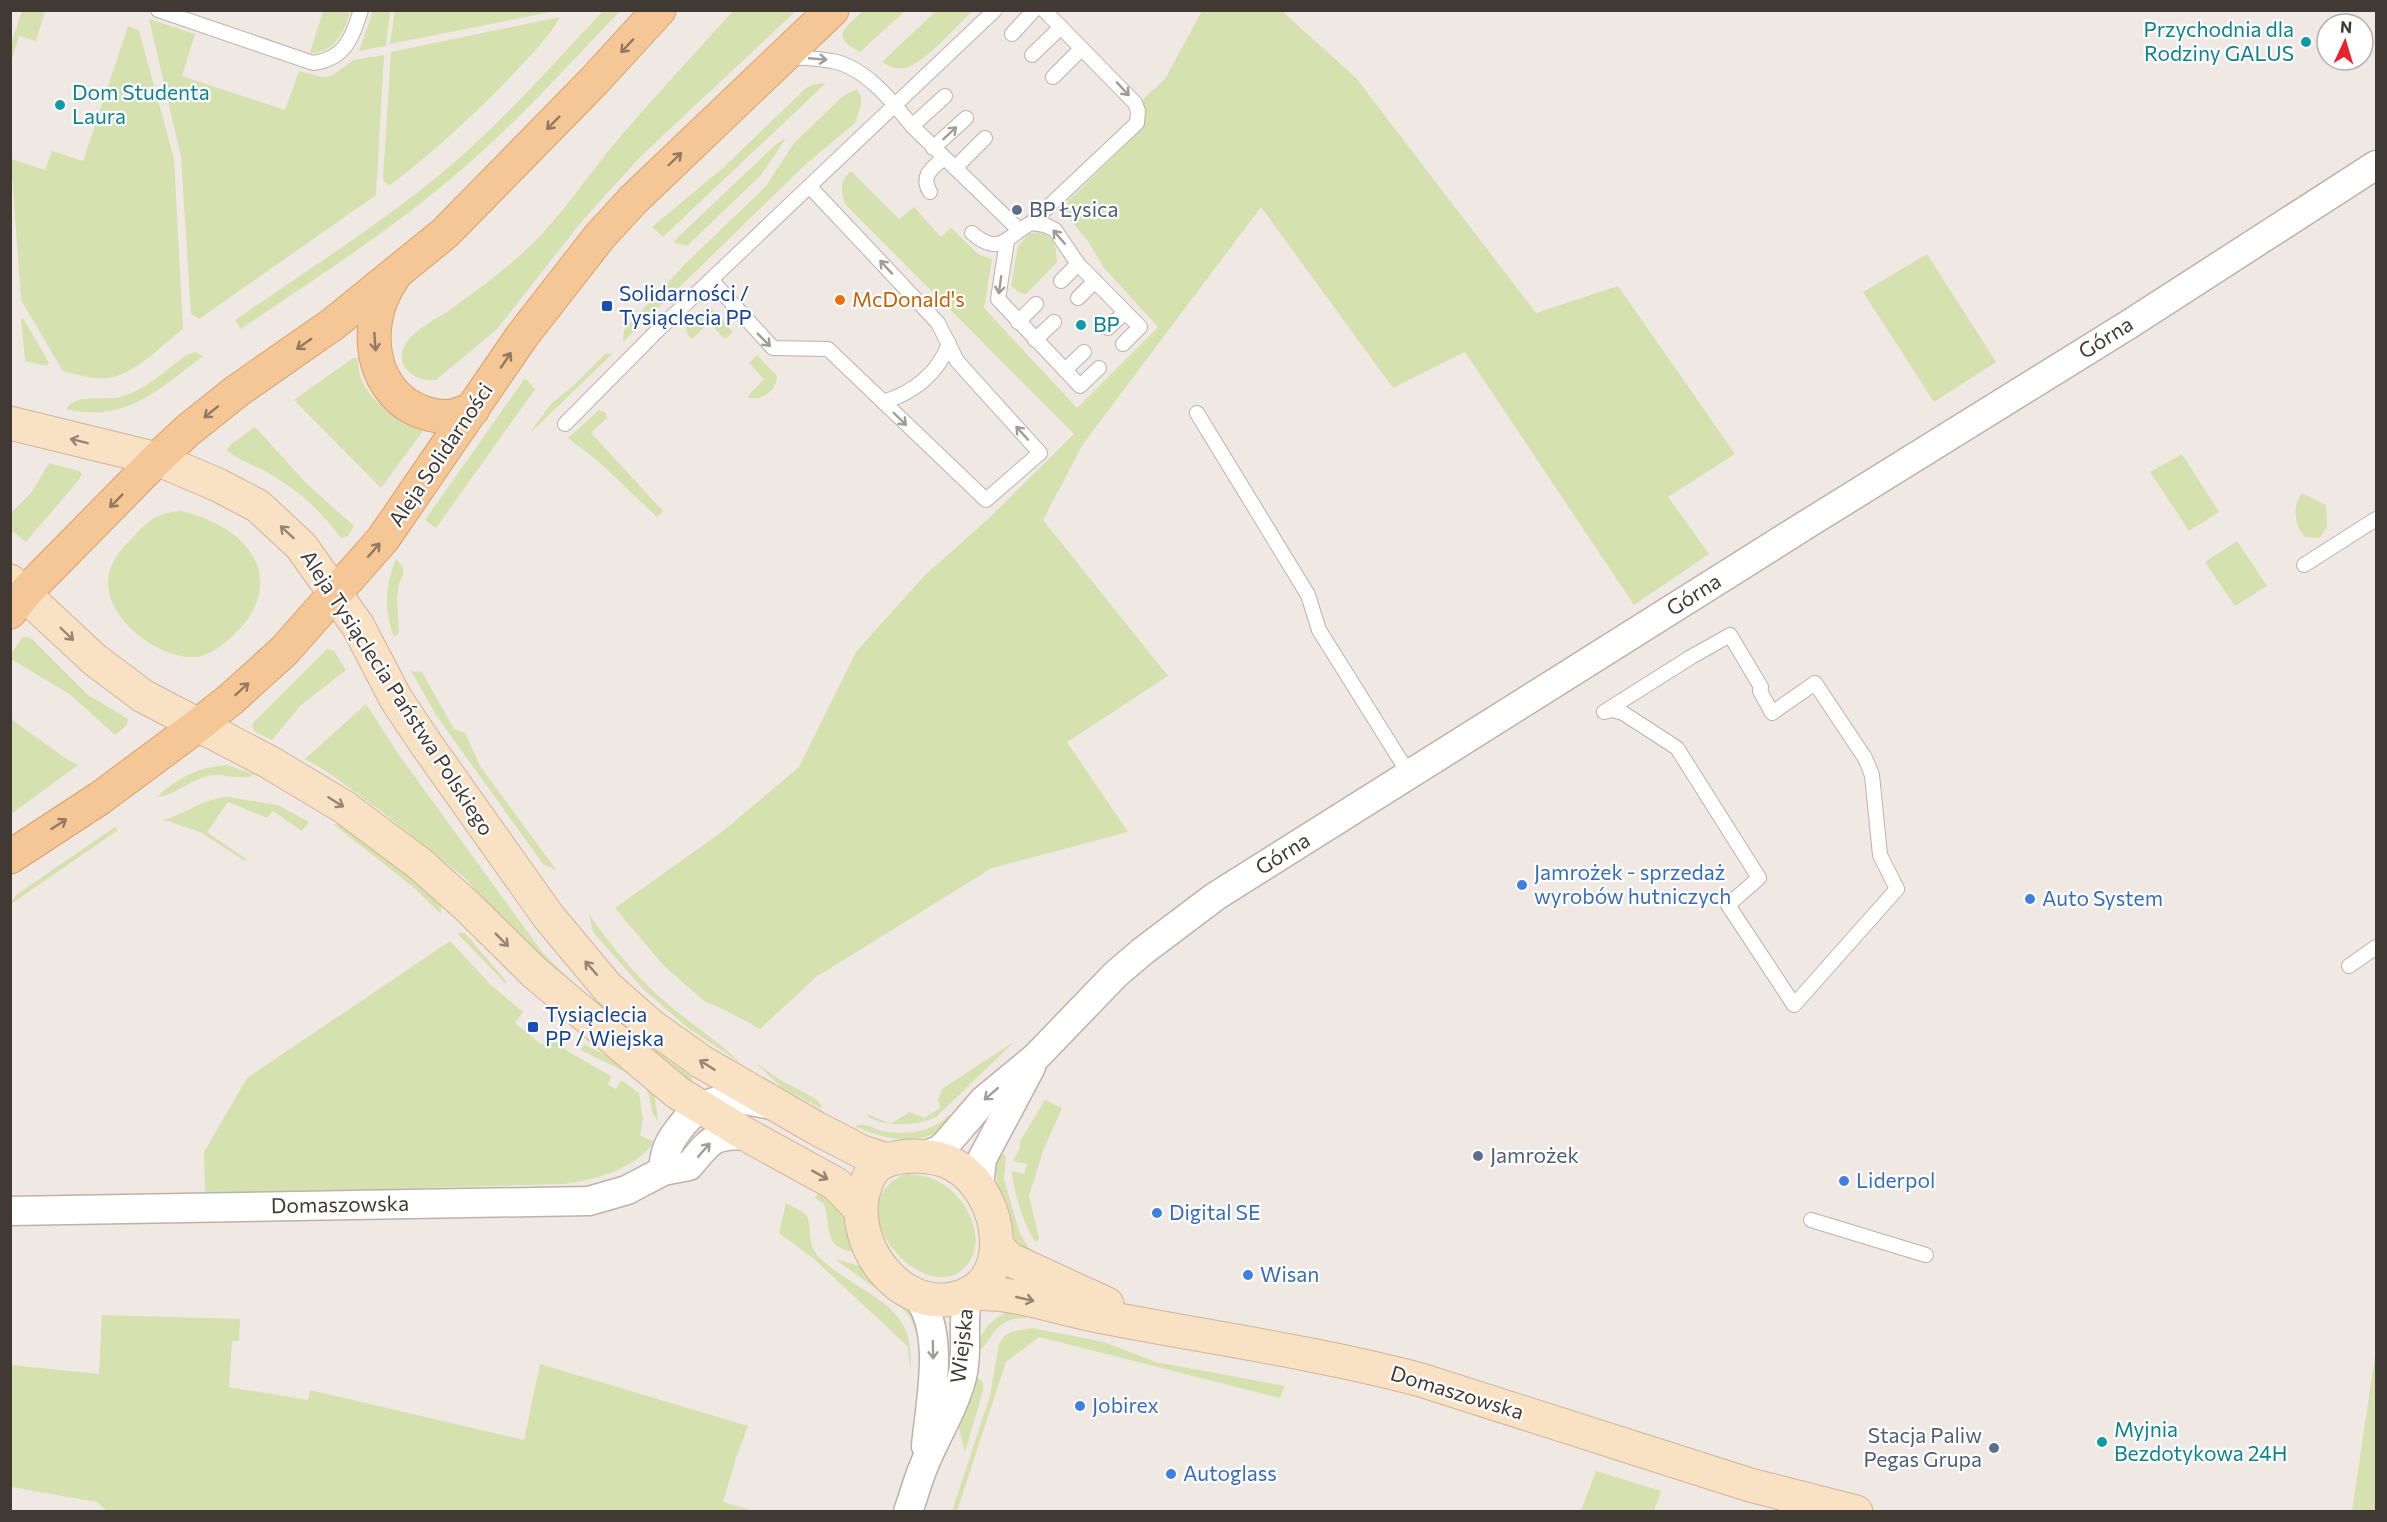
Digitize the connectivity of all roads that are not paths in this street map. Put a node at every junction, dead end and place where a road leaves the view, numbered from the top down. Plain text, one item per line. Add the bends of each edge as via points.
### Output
1 (158, 10) edge
2 (361, 10) edge
3 (659, 10) edge
4 (832, 10) edge
5 (995, 10) edge
6 (1034, 10) edge
7 (1044, 10) edge
8 (1060, 28) junction
9 (1012, 34) dead end
10 (1081, 49) junction
11 (1032, 55) dead end
12 (783, 57) junction
13 (1053, 77) dead end
14 (945, 96) dead end
15 (896, 105) junction
16 (966, 118) dead end
17 (912, 126) junction
18 (986, 138) dead end
19 (933, 148) junction
20 (949, 163) junction
21 (2376, 165) edge
22 (811, 188) junction
23 (930, 192) dead end
24 (1025, 226) junction
25 (972, 233) dead end
26 (1007, 241) junction
27 (1078, 264) junction
28 (400, 269) junction
29 (1061, 280) dead end
30 (712, 281) junction
31 (1095, 281) junction
32 (1078, 298) dead end
33 (1036, 304) dead end
34 (1125, 312) junction
35 (1018, 322) junction
36 (1054, 322) dead end
37 (1108, 328) dead end
38 (1035, 340) junction
39 (949, 343) junction
40 (1123, 344) dead end
41 (1084, 352) dead end
42 (1099, 368) dead end
43 (1065, 370) junction
44 (883, 402) junction
45 (473, 409) junction
46 (1197, 413) dead end
47 (10, 423) edge
48 (564, 424) dead end
49 (157, 459) junction
50 (2376, 519) edge
51 (2304, 565) dead end
52 (15, 595) edge
53 (336, 595) junction
54 (197, 726) junction
55 (1409, 774) junction
56 (10, 856) edge
57 (1897, 889) joint
58 (2376, 947) edge
59 (2349, 966) dead end
60 (1036, 1057) junction
61 (776, 1106) junction
62 (699, 1107) junction
63 (747, 1135) junction
64 (924, 1156) junction
65 (887, 1160) junction
66 (663, 1171) junction
67 (979, 1187) junction
68 (860, 1209) junction
69 (10, 1211) edge
70 (1811, 1220) dead end
71 (997, 1246) junction
72 (1926, 1255) dead end
73 (968, 1294) junction
74 (917, 1296) junction
75 (1158, 1327) junction
76 (925, 1463) junction
77 (1750, 1485) junction
78 (908, 1512) edge
79 (1805, 1512) edge
80 (1856, 1512) edge

1 - 2 lane via 313,63 327,62 343,50
3 -> 28 main road via 445,232
4 - 12 main road, Aleja Solidarności
5 - 15 lane
6 - 9 lane
7 - 8 lane
8 - 10 lane
8 - 11 lane
10 - 13 lane
10 -> 24 lane via 1135,103 1137,123
12 -> 15 lane via 833,61 852,68
45 -> 12 main road, Aleja Solidarności via 522,336 600,236
14 - 17 lane
15 - 17 lane
15 - 22 lane
19 -> 16 lane
17 - 19 lane
18 - 20 lane
19 - 20 lane
20 - 23 lane via 929,171 925,178
20 - 24 lane
21 - 55 street, Górna via 2128,325
22 - 30 lane
39 -> 22 lane via 938,323
24 - 26 lane
27 -> 24 lane via 1055,230 1046,225
25 - 26 lane via 984,243 996,245
26 -> 35 lane via 998,299
27 - 29 lane
27 - 31 lane
28 -> 45 main road via 385,290 374,328 381,376 394,395 413,408 450,416
28 -> 49 main road via 333,324 237,391
30 -> 44 lane via 767,345 779,349 828,349
30 - 48 lane
31 - 32 lane
31 - 34 lane
33 - 35 lane
34 - 37 lane
34 - 40 lane via 1140,327
35 - 38 lane
36 - 38 lane
38 - 43 lane
39 - 44 lane via 939,365 918,385
44 -> 39 lane via 986,500 1040,453 957,361
41 - 43 lane
42 - 43 lane via 1080,386
53 -> 45 main road, Aleja Solidarności via 383,539
46 - 55 lane via 1308,595 1319,630
49 -> 47 street, Aleja Tysiąclecia Państwa Polskiego
49 -> 52 main road
53 -> 49 street, Aleja Tysiąclecia Państwa Polskiego via 301,546 258,506
50 - 51 lane
52 -> 54 street via 143,696
54 -> 53 main road, Aleja Solidarności via 284,651
61 -> 53 street, Aleja Tysiąclecia Państwa Polskiego via 702,1062 650,1025 608,988 579,955 420,735
56 -> 54 main road, Aleja Solidarności via 100,798
54 -> 62 street via 269,762 344,807 420,864 535,973
55 - 60 street, Górna via 1216,896 1143,951 1091,998
57 - 57 lane via 1794,1005 1728,905 1759,878 1692,770 1677,748 1662,738 1620,712 1604,712 1730,635 1772,713 1815,683 1865,758 1872,775 1880,855
58 - 59 lane
60 -> 64 street, Górna via 984,1100 946,1144
60 - 67 street, Górna via 982,1160
61 - 62 street via 735,1099
61 - 65 street via 862,1152
62 - 63 street
62 - 66 street via 668,1143
66 -> 63 street, Domaszowska via 689,1167 720,1136
63 -> 68 street via 836,1184
64 - 65 street
64 - 67 street via 954,1165
65 - 68 street via 868,1179
66 - 69 street, Domaszowska via 608,1198 568,1203
67 - 71 street via 993,1213
68 - 74 street via 864,1236 876,1260 891,1278
70 - 72 lane
71 - 73 street via 990,1270
71 - 75 street, Domaszowska via 1009,1259
73 - 74 street via 941,1300
73 -> 75 street, Domaszowska via 1002,1294
73 - 76 street, Wiejska via 963,1310 962,1376 951,1410
74 -> 76 street, Wiejska via 931,1322 933,1344
75 - 77 street, Domaszowska via 1411,1378
76 - 78 street, Wiejska
77 - 79 street, Domaszowska
77 - 80 street, Domaszowska

